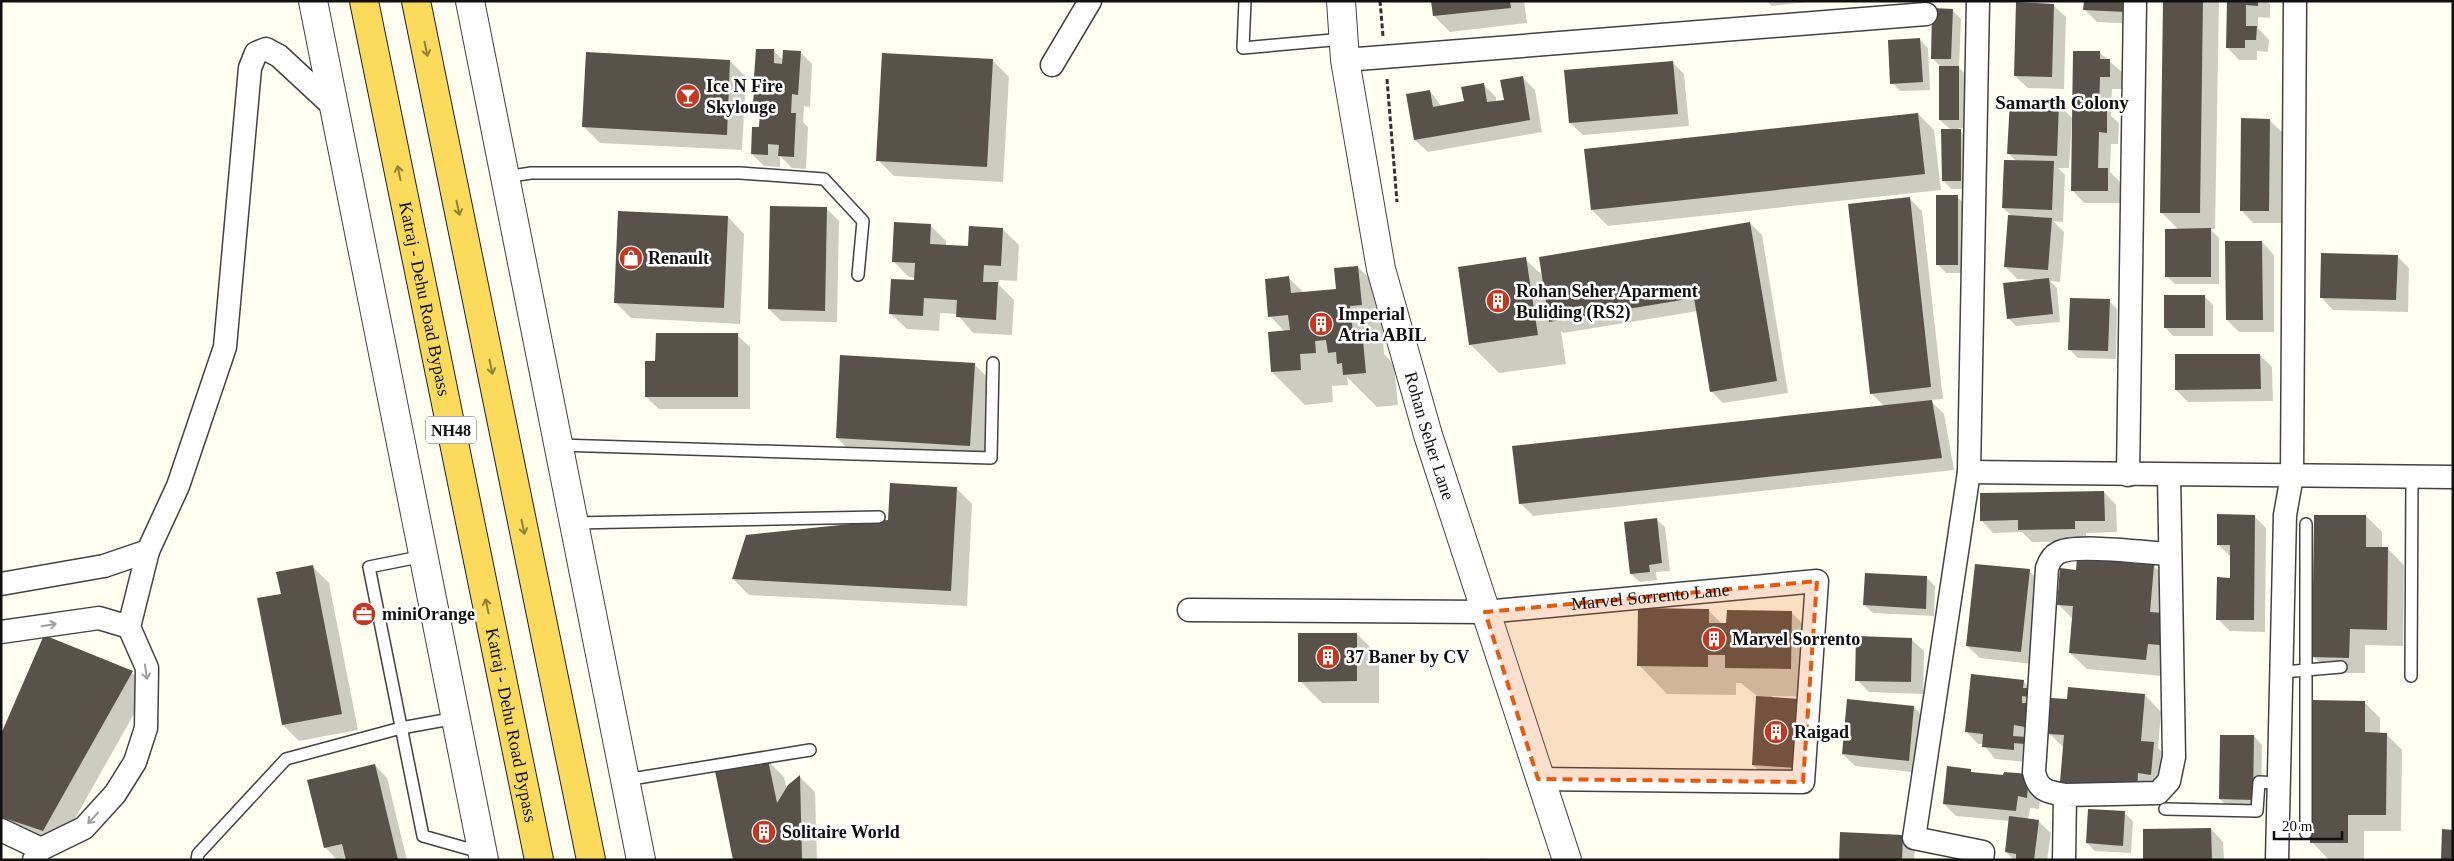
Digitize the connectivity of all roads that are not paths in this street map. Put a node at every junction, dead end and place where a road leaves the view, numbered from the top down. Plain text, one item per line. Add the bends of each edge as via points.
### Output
1 (313, 1) edge
2 (364, 1) edge
3 (416, 1) edge
4 (470, 1) edge
5 (1090, 1) edge
6 (1244, 1) edge
7 (1341, 1) edge
8 (1978, 1) edge
9 (2135, 1) edge
10 (2294, 1) edge
11 (1926, 14) dead end
12 (1344, 49) junction
13 (1052, 65) dead end
14 (334, 107) junction
15 (505, 177) junction
16 (858, 275) dead end
17 (993, 363) dead end
18 (558, 446) junction
19 (1969, 472) junction
20 (2128, 474) junction
21 (2169, 475) junction
22 (2292, 476) junction
23 (2453, 477) edge
24 (2412, 478) junction
25 (879, 517) dead end
26 (574, 523) junction
27 (2306, 524) dead end
28 (148, 551) junction
29 (2170, 554) junction
30 (424, 556) junction
31 (1, 584) edge
32 (1189, 610) dead end
33 (1485, 612) junction
34 (129, 627) junction
35 (1, 632) edge
36 (2341, 667) dead end
37 (2306, 670) junction
38 (2282, 672) junction
39 (2411, 676) dead end
40 (456, 718) junction
41 (401, 728) junction
42 (810, 750) dead end
43 (1538, 779) junction
44 (625, 780) junction
45 (2279, 783) junction
46 (2065, 795) junction
47 (2165, 809) dead end
48 (1, 830) edge
49 (2306, 833) dead end
50 (37, 854) edge
51 (484, 856) edge
52 (197, 860) edge
53 (539, 860) edge
54 (591, 860) edge
55 (640, 860) edge
56 (1567, 860) edge
57 (1982, 860) edge
58 (2064, 860) edge
59 (2277, 860) edge

1 - 14 street
53 -> 2 highway, Katraj - Dehu Road Bypass / NH48
3 -> 54 highway, NH48
4 - 15 street
5 - 13 street
6 - 12 lane via 1244,48
7 - 12 street, Rohan Seher Lane
8 - 19 street
9 - 20 street
10 - 22 street
11 - 12 street via 1385,56
12 - 33 street, Rohan Seher Lane via 1377,254 1428,435
14 - 28 street via 279,56 266,49 256,53 250,68 225,347 178,486
14 - 30 street
15 - 16 lane via 531,173 740,173 824,179 863,221
15 - 18 street
17 - 18 lane via 991,458
18 - 26 street
19 - 20 street
19 - 57 street via 1914,838 1983,852
20 - 21 street
21 - 22 street
21 - 29 street
22 - 24 street
22 - 38 street via 2285,515
23 - 24 street
24 - 39 lane
25 - 26 lane
26 - 44 street
27 - 37 lane
28 - 31 street via 104,566
28 - 34 street
29 - 46 street via 2174,757 2169,781 2158,793
29 - 46 street via 2074,548 2058,552 2047,568 2034,772 2036,783 2046,792
30 - 40 street
30 - 41 lane via 369,567
32 - 33 street, Marvel Sorrento Lane
33 - 43 street, Rohan Seher Lane
33 - 43 street, Marvel Sorrento Lane via 1817,581 1803,782
35 -> 34 street via 99,618
34 -> 50 street via 147,668 146,728 135,762 115,794 84,828
36 - 37 lane
37 - 38 lane
37 - 49 lane
38 - 45 street
40 - 41 lane
40 - 51 street
41 - 51 lane via 422,836
41 - 52 lane via 286,759 198,854
42 - 44 lane
43 - 56 street, Rohan Seher Lane
44 - 55 street
45 - 47 lane via 2259,782 2257,812
45 - 59 street
46 - 58 street
48 - 50 street

